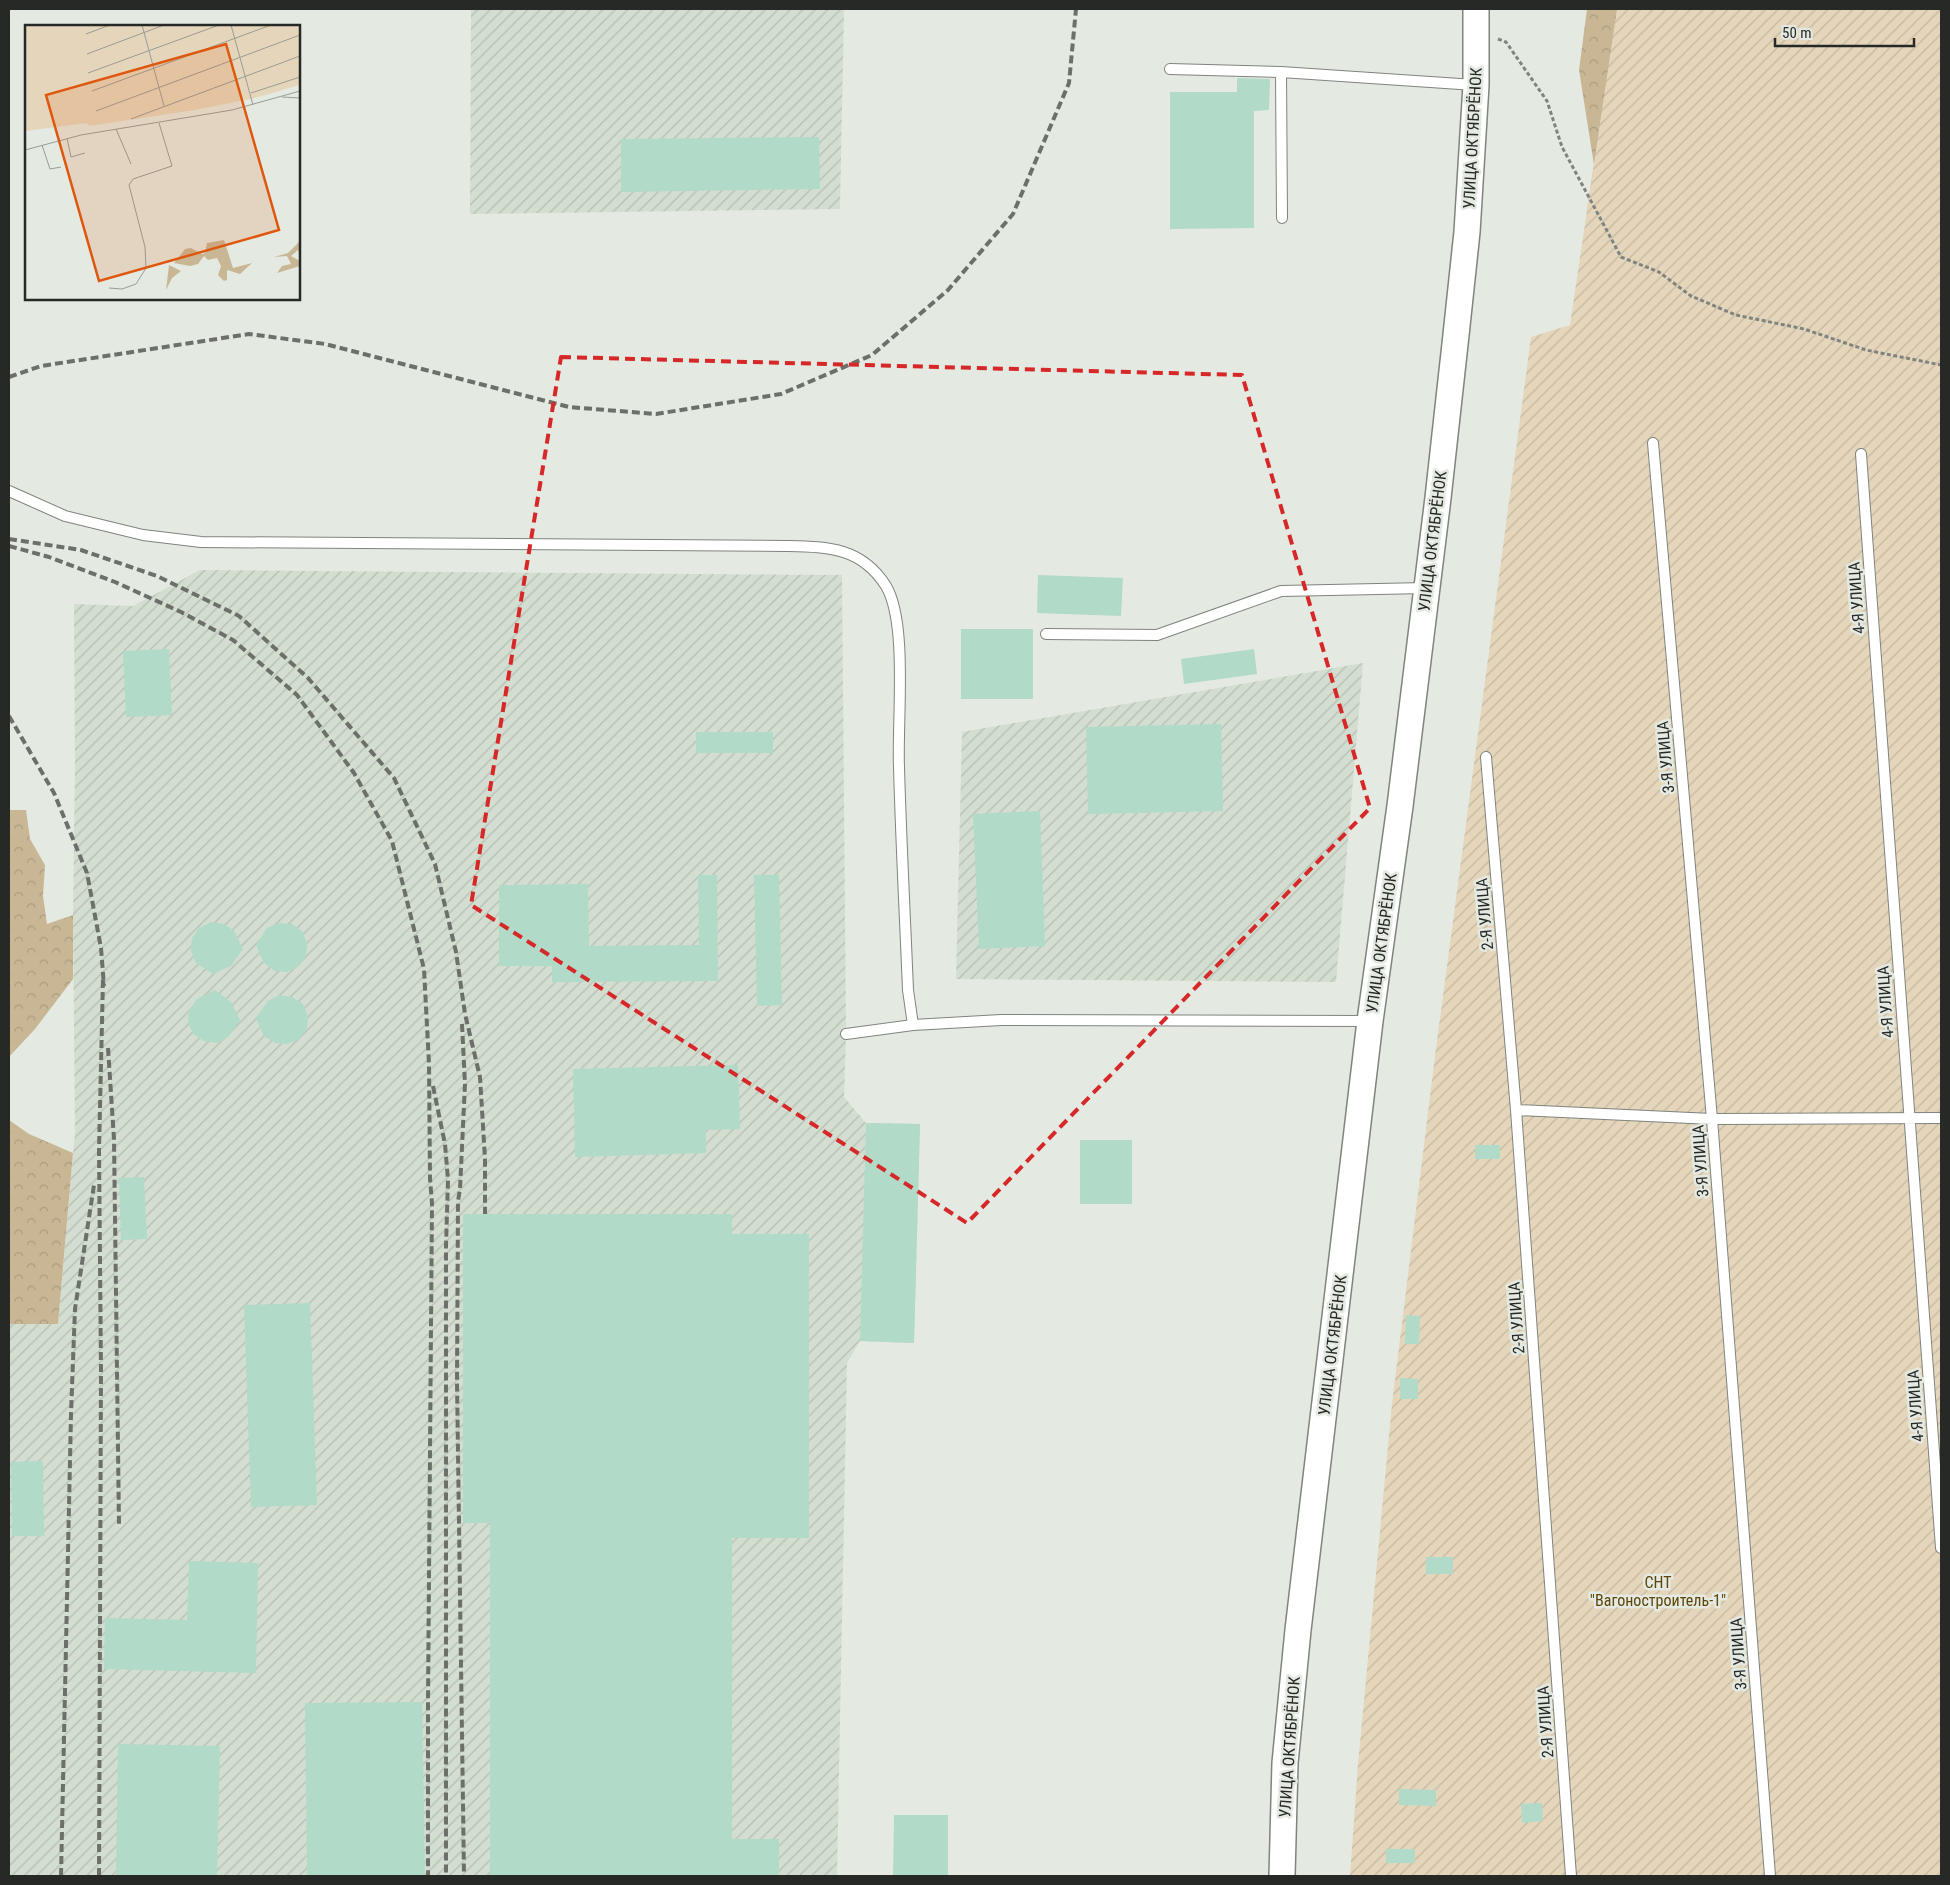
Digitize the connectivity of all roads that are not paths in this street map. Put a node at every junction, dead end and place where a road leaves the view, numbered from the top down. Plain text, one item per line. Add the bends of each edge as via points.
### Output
1 (1476, 20) edge
2 (1170, 69) dead end
3 (1281, 72) junction
4 (1476, 85) junction
5 (1282, 218) dead end
6 (1653, 443) dead end
7 (1861, 454) dead end
8 (9, 492) edge
9 (1426, 588) junction
10 (1046, 634) dead end
11 (1486, 757) dead end
12 (1370, 1021) junction
13 (913, 1025) junction
14 (846, 1034) dead end
15 (1516, 1110) junction
16 (1908, 1118) junction
17 (1941, 1118) edge
18 (1712, 1119) junction
19 (1941, 1548) edge
20 (1282, 1876) edge
21 (1572, 1876) edge
22 (1770, 1876) edge

1 - 4 street, УЛИЦА ОКТЯБРЁНОК
2 - 3 lane
3 - 4 lane
3 - 5 lane
4 - 9 street, УЛИЦА ОКТЯБРЁНОК via 1466,232
6 - 18 lane, 3-Я УЛИЦА
7 - 16 lane, 4-Я УЛИЦА
8 - 13 lane via 65,516 143,535 200,542 813,546 834,548 866,563 891,597 898,640 900,794 908,990
9 - 10 lane via 1281,591 1157,635
9 - 12 street, УЛИЦА ОКТЯБРЁНОК
11 - 15 lane, 2-Я УЛИЦА
12 - 13 lane via 1001,1020
12 - 20 street, УЛИЦА ОКТЯБРЁНОК via 1298,1630 1285,1764
13 - 14 lane
15 - 18 lane
15 - 21 lane, 2-Я УЛИЦА
16 - 17 lane
16 - 18 lane
16 - 19 lane, 4-Я УЛИЦА
18 - 22 lane, 3-Я УЛИЦА

